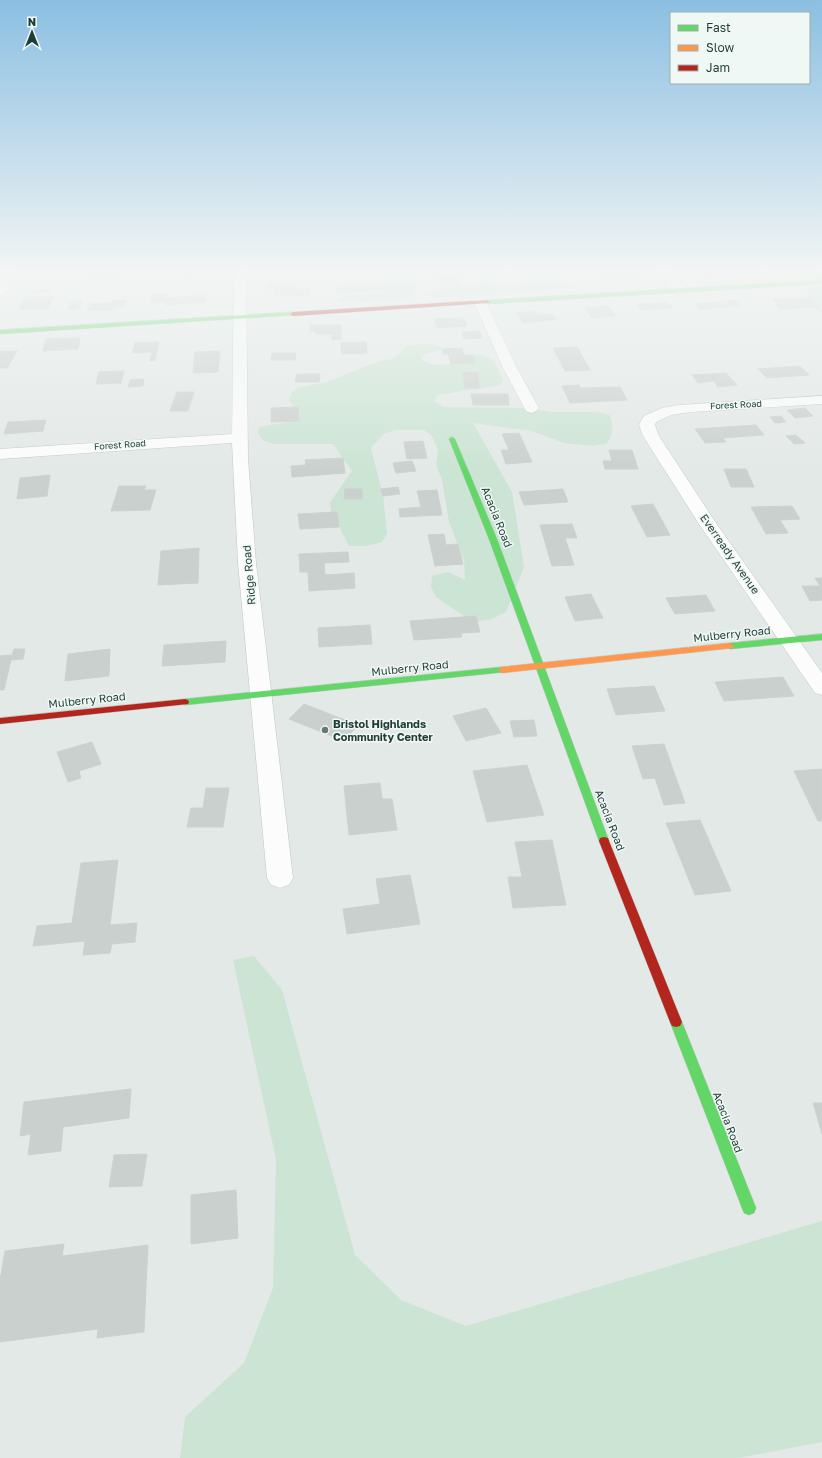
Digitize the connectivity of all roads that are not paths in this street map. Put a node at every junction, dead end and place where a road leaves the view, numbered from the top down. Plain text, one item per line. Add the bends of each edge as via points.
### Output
1 (241, 338) edge
2 (496, 338) edge
3 (822, 400) edge
4 (531, 408) dead end
5 (650, 418) joint
6 (240, 438) junction
7 (452, 440) dead end
8 (0, 454) edge
9 (822, 637) edge
10 (790, 640) junction
11 (539, 667) junction
12 (822, 688) edge
13 (262, 694) junction
14 (0, 721) edge
15 (280, 878) dead end
16 (749, 1208) dead end

1 - 6 street, Ridge Road
2 - 4 street
3 - 5 street, Forest Road via 701,407 672,411
5 - 10 street, Everready Avenue via 647,425 651,436 708,524
6 - 8 street, Forest Road
6 - 13 street, Ridge Road via 247,563
7 - 11 street, Acacia Road via 493,539
9 - 10 street, Mulberry Road
10 - 11 street, Mulberry Road
10 - 12 street, Everready Avenue
11 - 13 street, Mulberry Road
11 - 16 street, Acacia Road
13 - 14 street, Mulberry Road
13 - 15 street, Ridge Road

